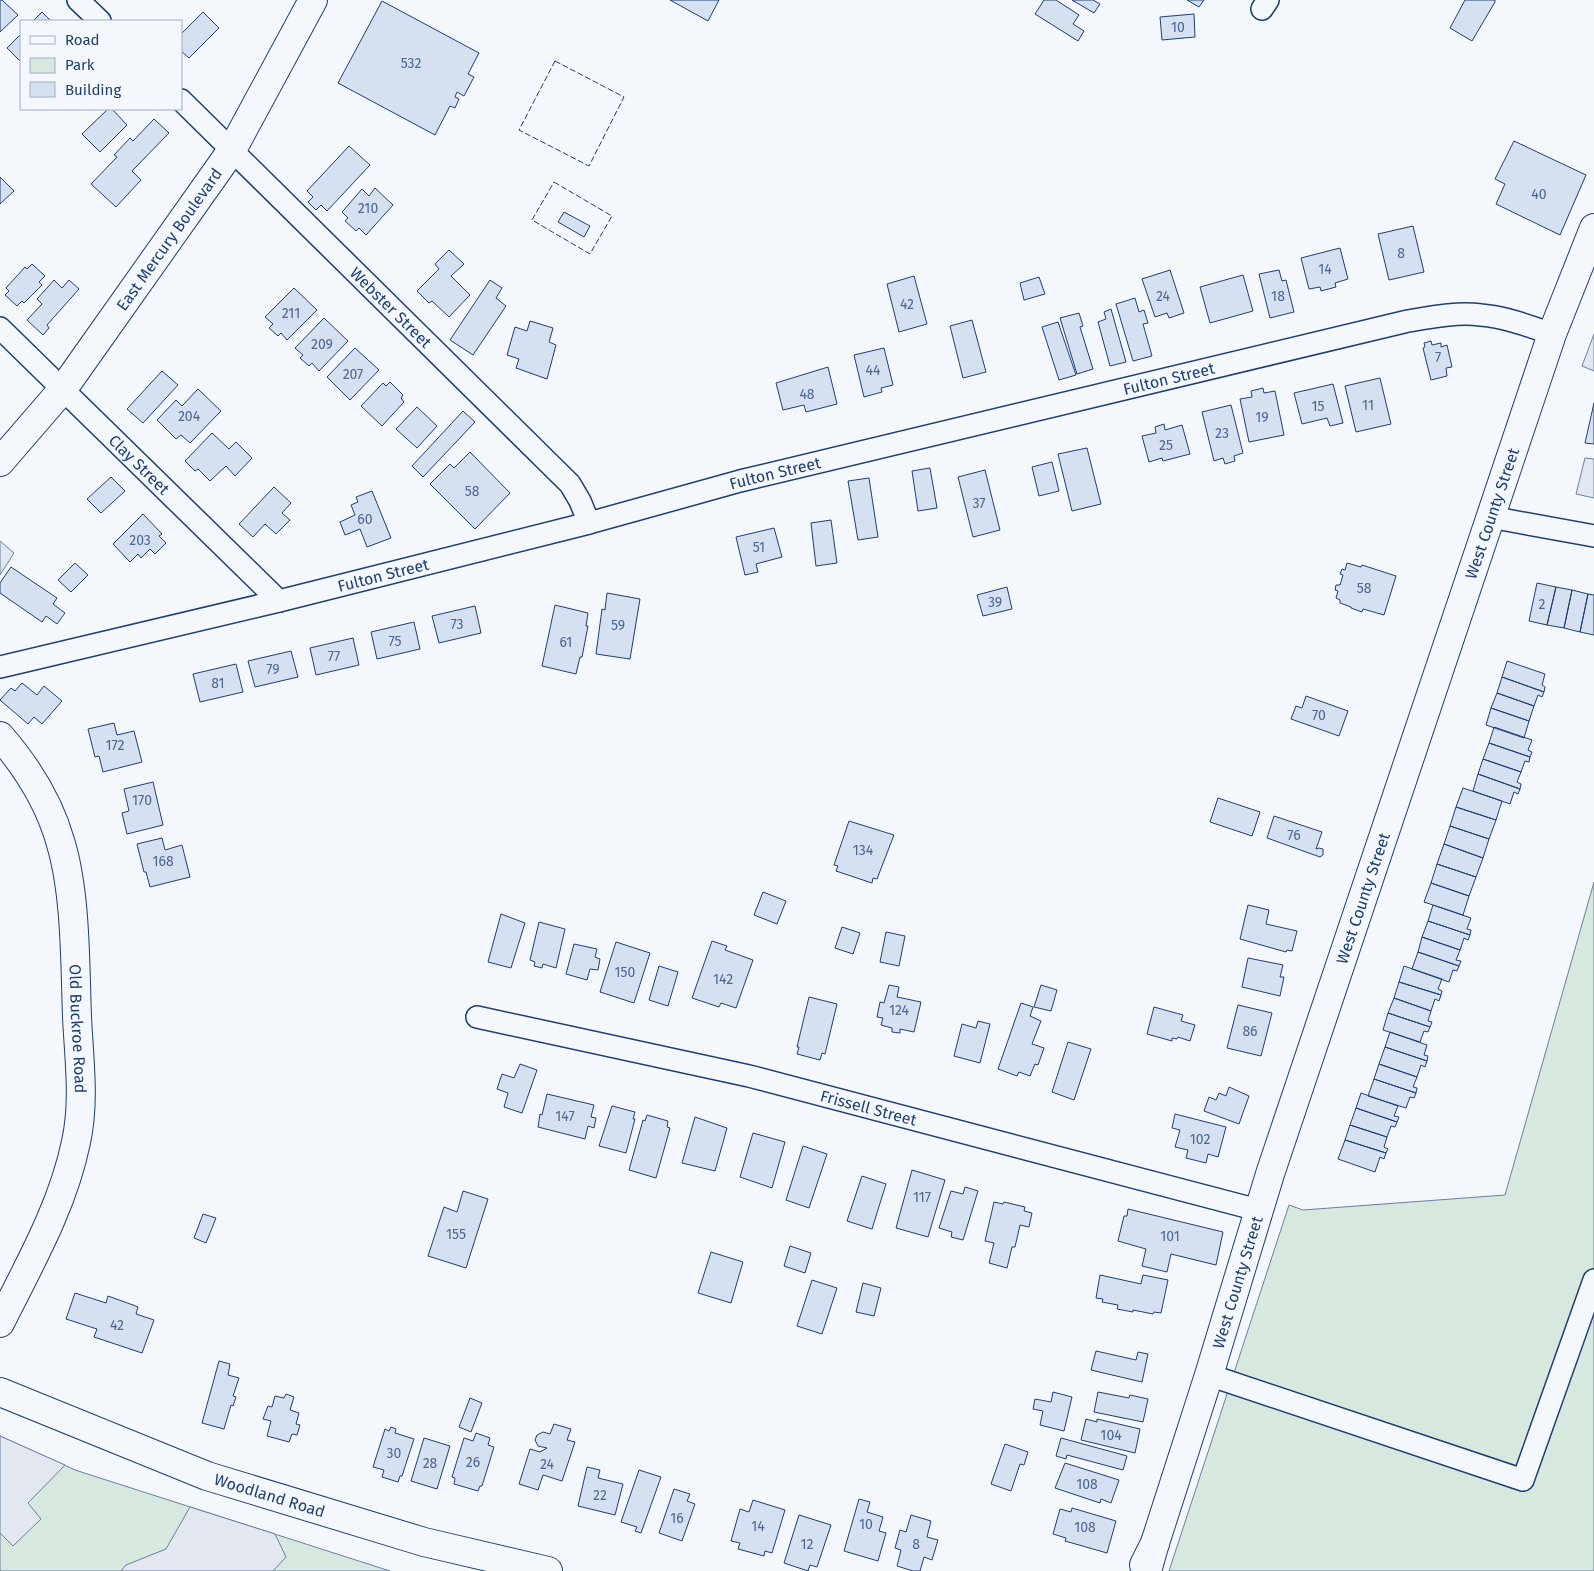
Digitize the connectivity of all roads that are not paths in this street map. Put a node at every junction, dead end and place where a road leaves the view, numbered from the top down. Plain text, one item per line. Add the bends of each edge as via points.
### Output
1 (78, 0) edge
2 (313, 0) edge
3 (99, 20) edge
4 (182, 101) edge
5 (232, 150) junction
6 (1594, 228) edge
7 (0, 328) edge
8 (1552, 334) junction
9 (63, 389) junction
10 (0, 462) edge
11 (1490, 517) junction
12 (588, 523) junction
13 (1594, 536) edge
14 (279, 601) junction
15 (0, 666) edge
16 (0, 736) edge
17 (477, 1017) dead end
18 (1258, 1210) junction
19 (1594, 1280) edge
20 (0, 1323) edge
21 (1209, 1374) junction
22 (0, 1392) edge
23 (1155, 1543) junction
24 (548, 1571) edge
25 (1141, 1571) edge
26 (1147, 1571) edge

1 - 3 street
2 - 5 main road, East Mercury Boulevard
4 - 5 street, Webster Street
5 - 9 main road, East Mercury Boulevard
5 - 12 street, Webster Street via 570,484
6 - 8 main road, West County Street
7 - 9 street, Clay Street
8 - 11 main road, West County Street
8 - 12 street, Fulton Street via 1480,315 1454,314 1416,320 740,481
9 - 10 main road, East Mercury Boulevard
9 - 14 street, Clay Street
11 - 13 street
11 - 18 main road, West County Street
12 - 14 street, Fulton Street
14 - 15 street, Fulton Street
16 - 20 main road, Old Buckroe Road via 38,790 61,844 71,908 81,1083 79,1126 62,1190
17 - 18 street, Frissell Street via 749,1076
18 - 21 main road, West County Street
19 - 21 street via 1523,1480
21 - 23 main road, West County Street
22 - 24 main road, Woodland Road via 207,1476 424,1542
23 - 25 main road, West County Street
23 - 26 main road

